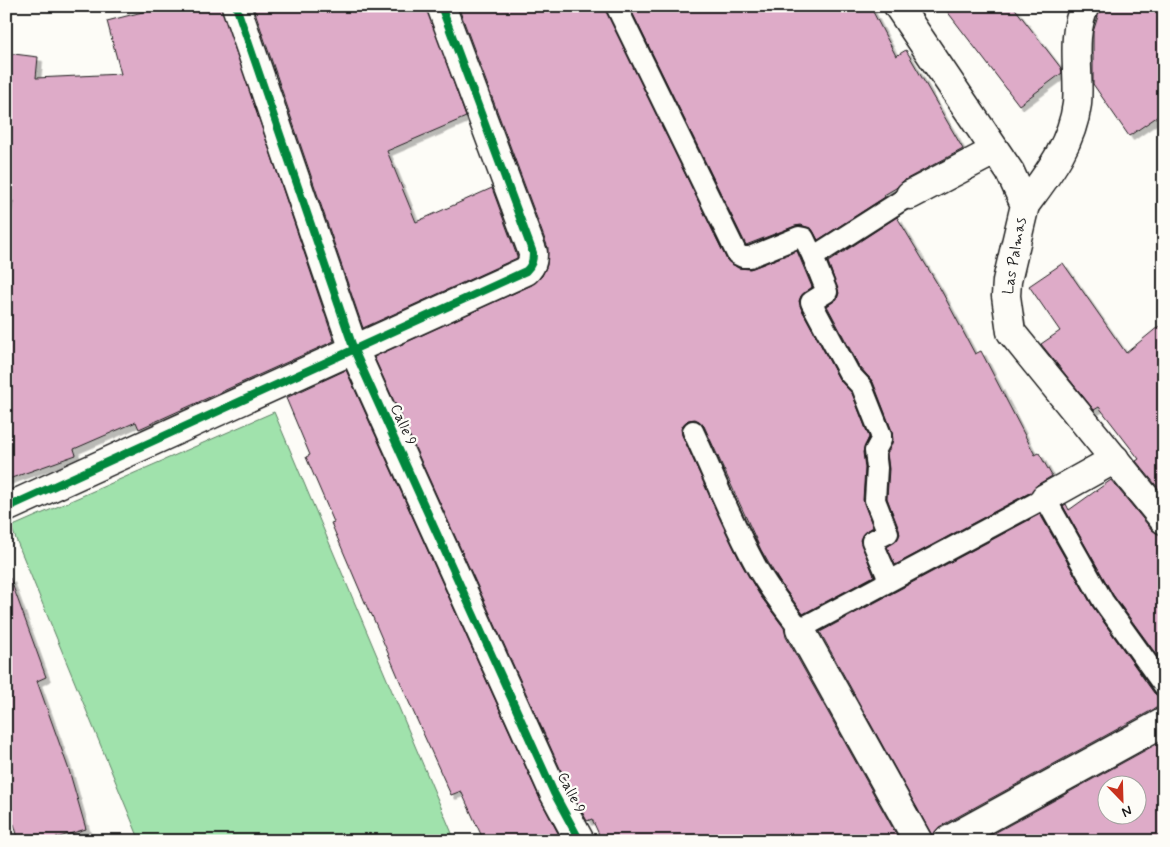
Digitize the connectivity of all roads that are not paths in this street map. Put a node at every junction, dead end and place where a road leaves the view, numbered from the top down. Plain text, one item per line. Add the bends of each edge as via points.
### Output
1 (236, 6) edge
2 (442, 6) edge
3 (616, 6) edge
4 (898, 6) edge
5 (1085, 6) edge
6 (994, 151) junction
7 (910, 194) joint
8 (1025, 205) junction
9 (813, 257) junction
10 (354, 350) junction
11 (693, 431) dead end
12 (1115, 459) junction
13 (1045, 498) junction
14 (6, 508) edge
15 (1164, 520) edge
16 (889, 580) junction
17 (800, 629) junction
18 (1164, 686) edge
19 (1164, 722) edge
20 (580, 841) edge
21 (918, 841) edge
22 (947, 841) edge

1 - 10 street, Calle 9
2 - 10 street via 533,261 526,271
3 - 9 lane via 737,254 750,257 799,237 804,238
4 - 6 street, Las Palmas
5 - 8 street via 1077,25 1077,103 1072,128 1054,167
6 - 7 street
6 - 8 street, Las Palmas via 1010,172
7 - 9 lane
8 - 12 street, Las Palmas via 1007,281 1011,332
9 - 16 lane via 827,292 811,302 849,373 862,387 881,435 875,451 875,500 888,533 872,541
10 - 14 street
10 - 20 street, Calle 9 via 554,793
11 - 17 lane via 760,572
12 - 13 street
12 - 15 street, Las Palmas
13 - 16 lane
13 - 18 lane via 1103,600
16 - 17 lane
17 - 21 street
19 - 22 street

